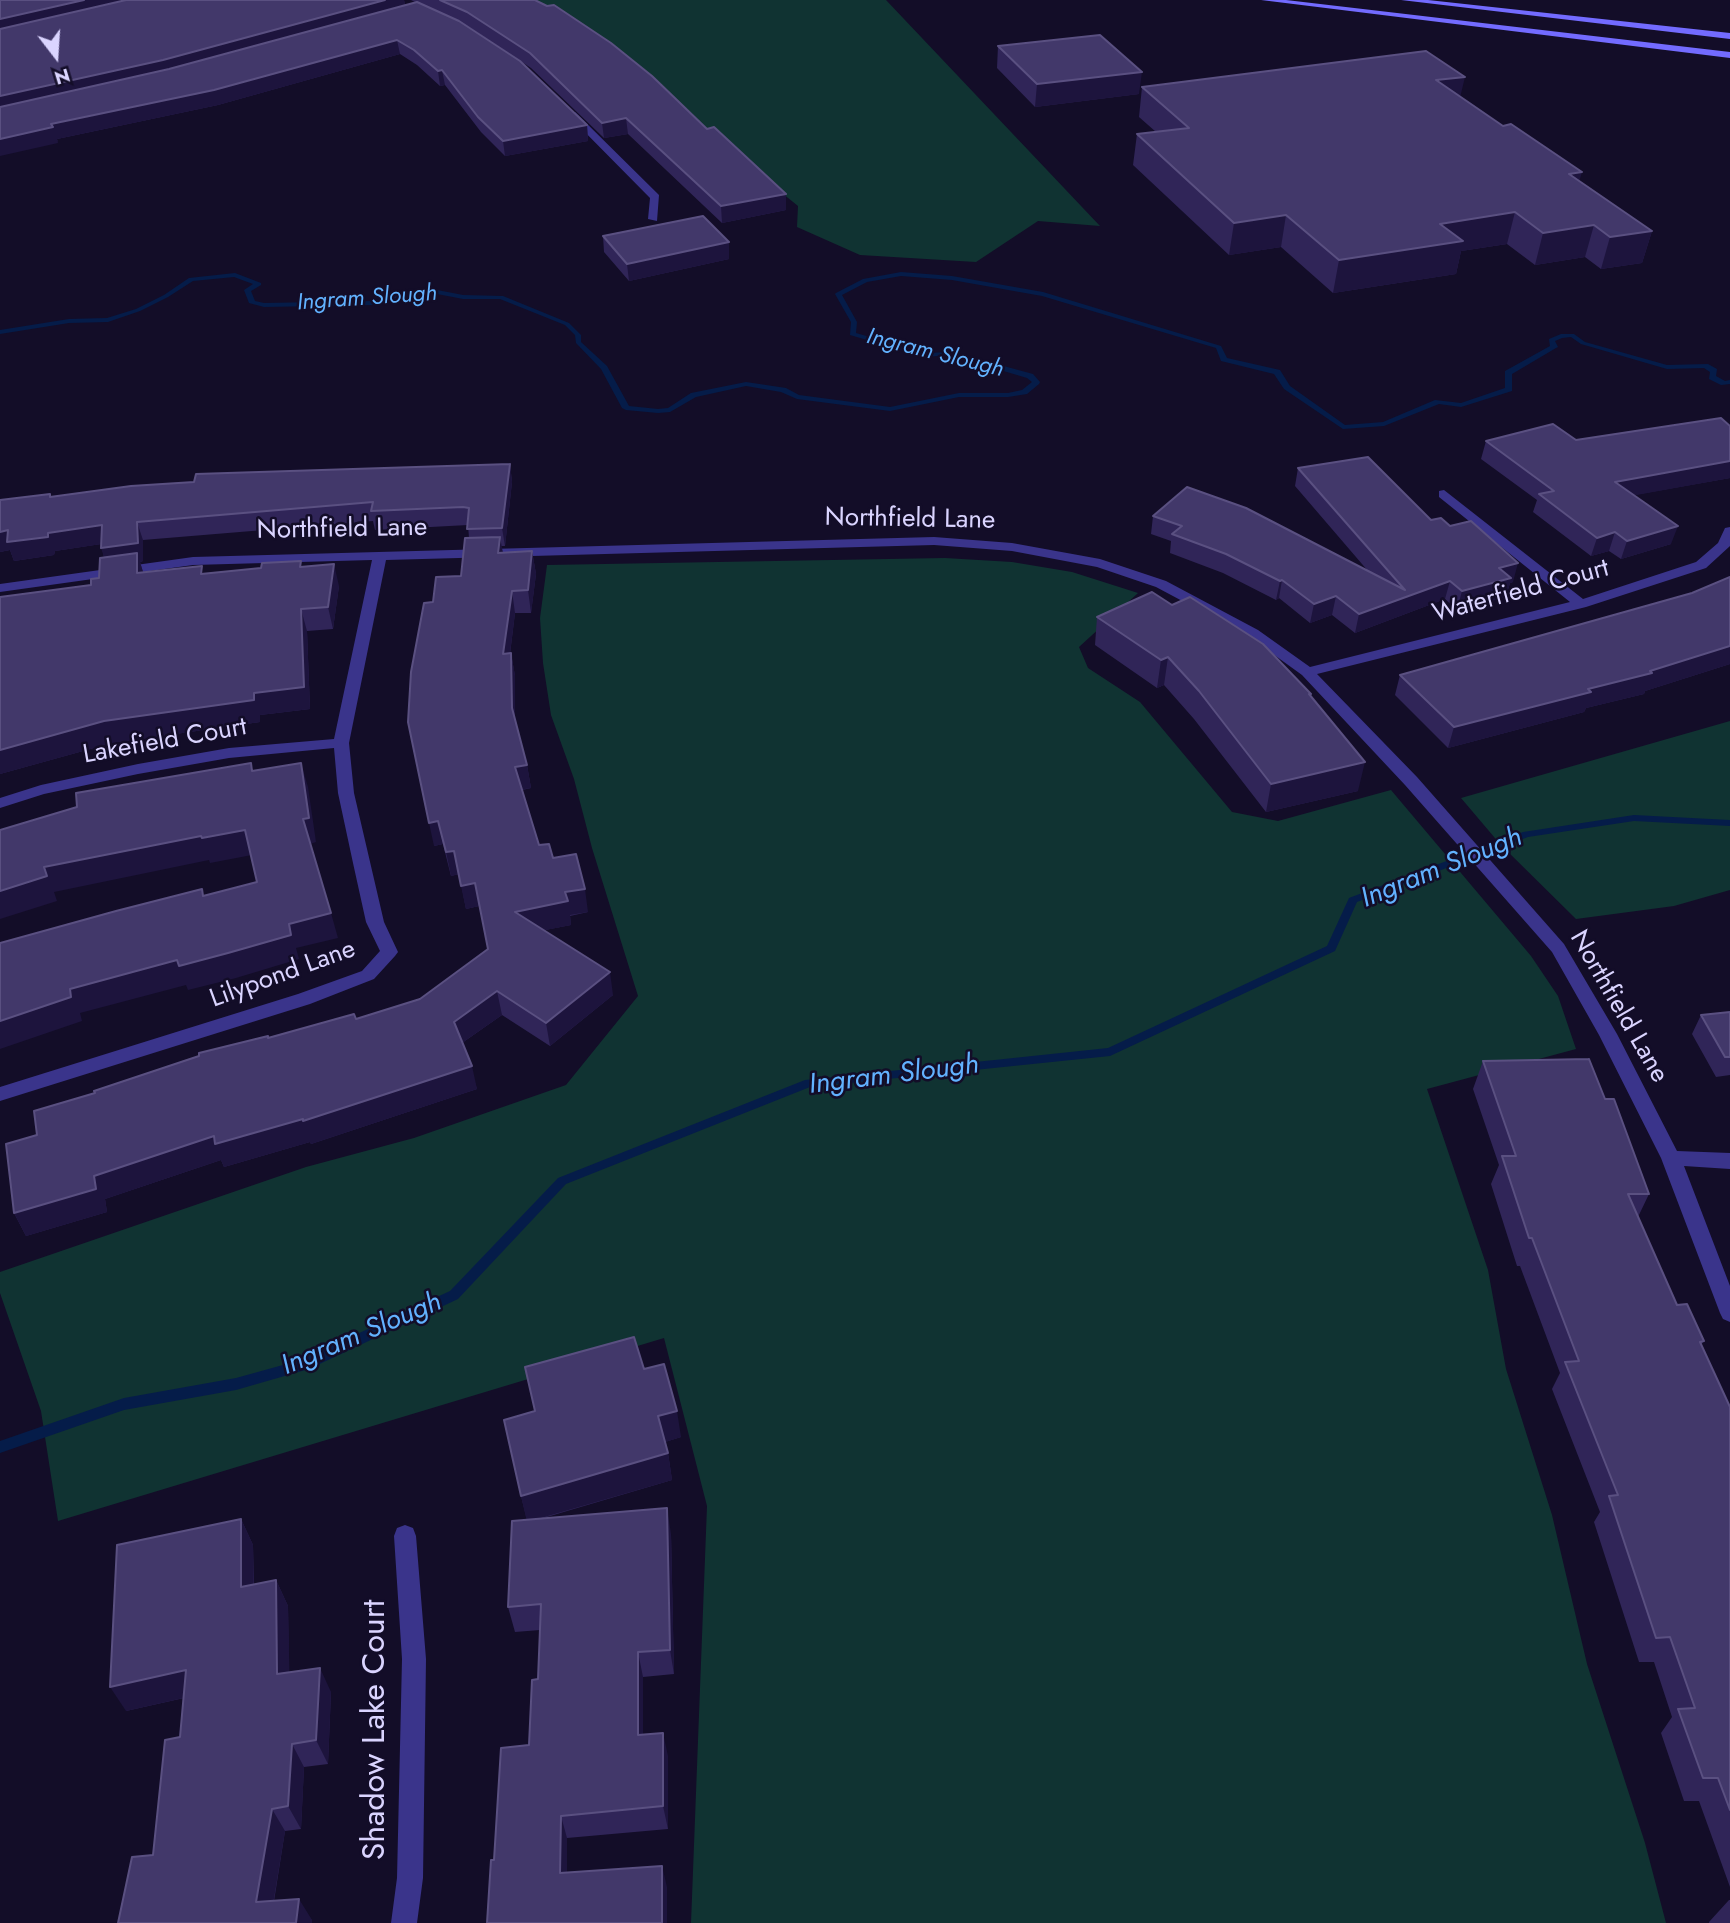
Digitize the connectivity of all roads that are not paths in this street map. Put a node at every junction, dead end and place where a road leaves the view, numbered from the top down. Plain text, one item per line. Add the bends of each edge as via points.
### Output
1 (1265, 0) edge
2 (1405, 0) edge
3 (1443, 0) edge
4 (1465, 6) junction
5 (1730, 36) edge
6 (1730, 55) edge
7 (568, 110) edge
8 (653, 219) dead end
9 (1444, 494) dead end
10 (1730, 531) edge
11 (380, 555) junction
12 (0, 588) edge
13 (1581, 604) junction
14 (1307, 671) junction
15 (341, 743) junction
16 (0, 803) edge
17 (0, 1094) edge
18 (1671, 1158) junction
19 (1730, 1161) edge
20 (1730, 1314) edge
21 (405, 1536) dead end
22 (404, 1923) edge

1 - 6 main road
2 - 4 main road
3 - 4 main road
4 - 5 main road
7 - 8 street via 655,197
9 - 13 street
10 - 13 street, Waterfield Court via 1724,545 1701,565
11 - 12 street, Northfield Lane via 193,561
11 - 14 street, Northfield Lane via 934,541 1012,547 1100,563 1161,584 1242,626
11 - 15 street, Lilypond Lane
13 - 14 street, Waterfield Court
14 - 18 street, Northfield Lane via 1559,948
15 - 16 street, Lakefield Court via 229,752 126,771
15 - 17 street, Lilypond Lane via 361,863 375,922 388,952 368,975
18 - 19 street
18 - 20 street, Northfield Lane
21 - 22 street, Shadow Lake Court via 414,1672 410,1865

